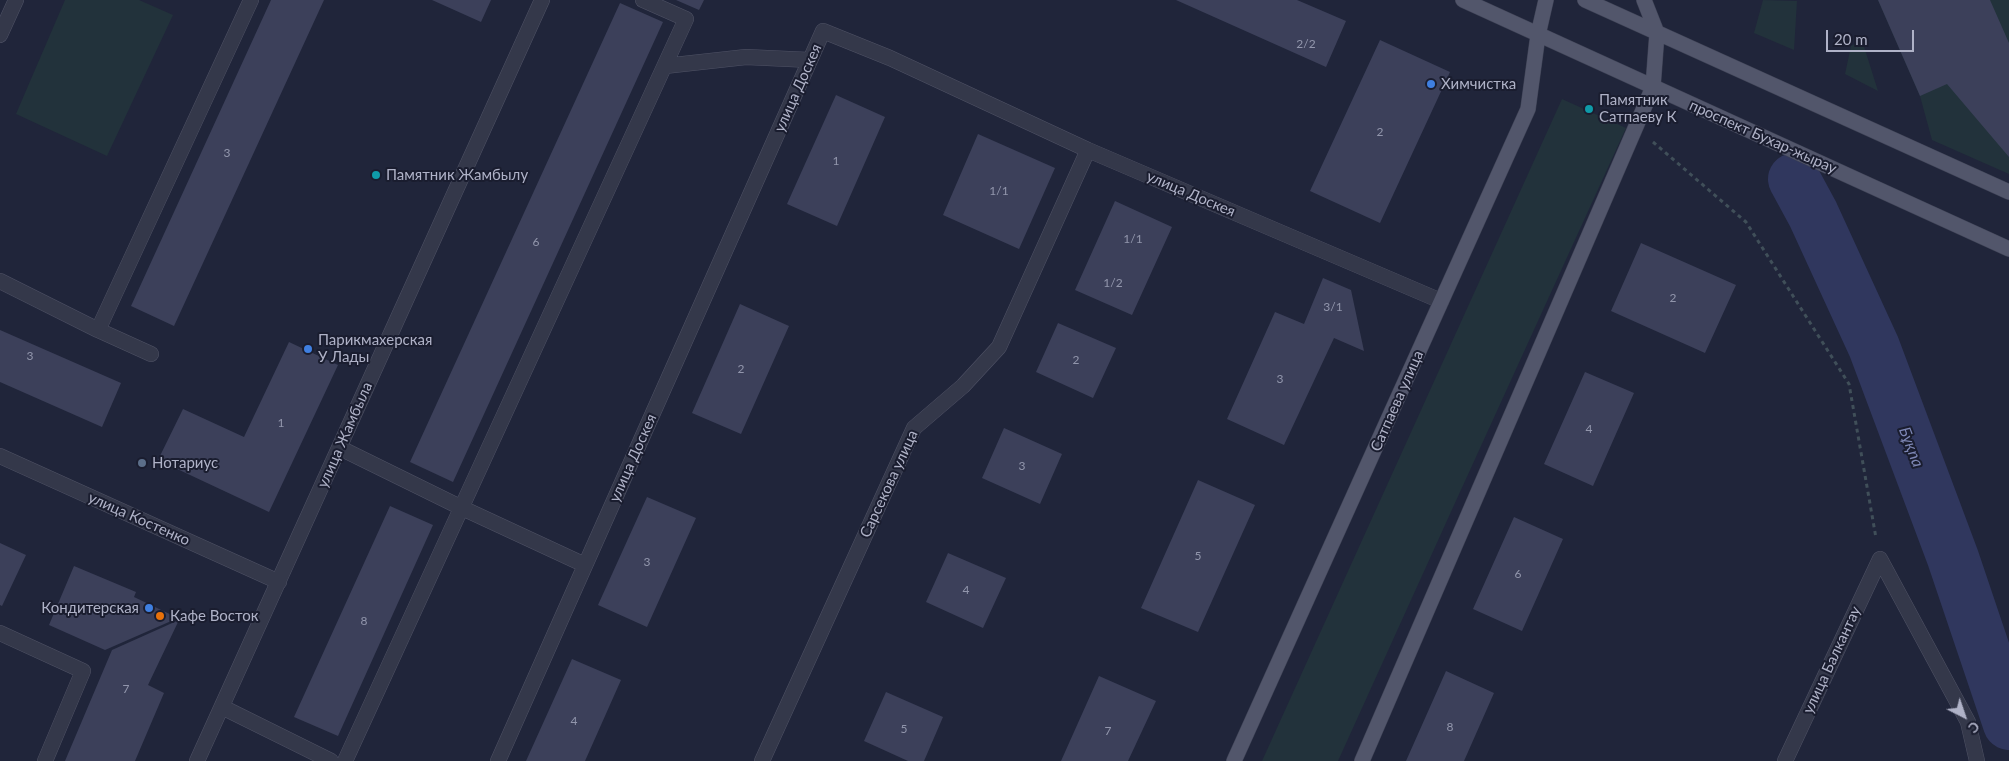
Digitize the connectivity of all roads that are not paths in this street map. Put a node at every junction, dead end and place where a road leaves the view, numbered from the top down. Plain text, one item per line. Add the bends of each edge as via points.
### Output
1 (16, 0) edge
2 (251, 0) edge
3 (542, 0) edge
4 (643, 0) edge
5 (1463, 0) edge
6 (1546, 0) edge
7 (1585, 0) edge
8 (1644, 0) edge
9 (1656, 33) junction
10 (0, 35) edge
11 (1538, 35) junction
12 (810, 60) junction
13 (665, 66) junction
14 (1653, 87) junction
15 (1088, 150) junction
16 (2009, 192) edge
17 (2009, 249) edge
18 (0, 281) edge
19 (1441, 301) junction
20 (98, 330) junction
21 (151, 354) dead end
22 (340, 448) junction
23 (0, 456) edge
24 (460, 507) junction
25 (585, 565) junction
26 (279, 582) junction
27 (0, 633) edge
28 (222, 707) junction
29 (45, 761) edge
30 (197, 761) edge
31 (331, 761) edge
32 (345, 761) edge
33 (498, 761) edge
34 (762, 761) edge
35 (1234, 761) edge
36 (1362, 761) edge
37 (1784, 761) edge
38 (1977, 761) edge

1 - 10 street
2 - 20 street
3 - 22 street, улица Жамбыла
4 - 13 street via 686,20
5 - 11 main road, проспект Бухар-жырау
6 - 11 main road, Сатпаева улица
7 - 9 main road
8 - 9 main road
9 - 14 main road
9 - 16 main road
11 - 14 main road, проспект Бухар-жырау
11 - 19 main road, Сатпаева улица via 1528,109
12 - 13 street via 746,57
12 - 15 street, улица Доскея via 823,31 890,58
12 - 25 street, улица Доскея
13 - 24 street
14 - 17 main road, проспект Бухар-жырау
14 - 36 main road
15 - 19 street, улица Доскея
15 - 34 street, Сарсекова улица via 999,346 963,386 914,428
18 - 20 street
19 - 35 main road, Сатпаева улица
20 - 21 street
22 - 24 street
22 - 26 street, улица Жамбыла
23 - 26 street, улица Костенко
24 - 25 street
24 - 32 street
25 - 33 street, улица Доскея
26 - 28 street, улица Жамбыла
27 - 29 street via 83,671
28 - 30 street, улица Жамбыла
28 - 31 street
37 - 38 street, улица Балкантау via 1880,559 1968,722

